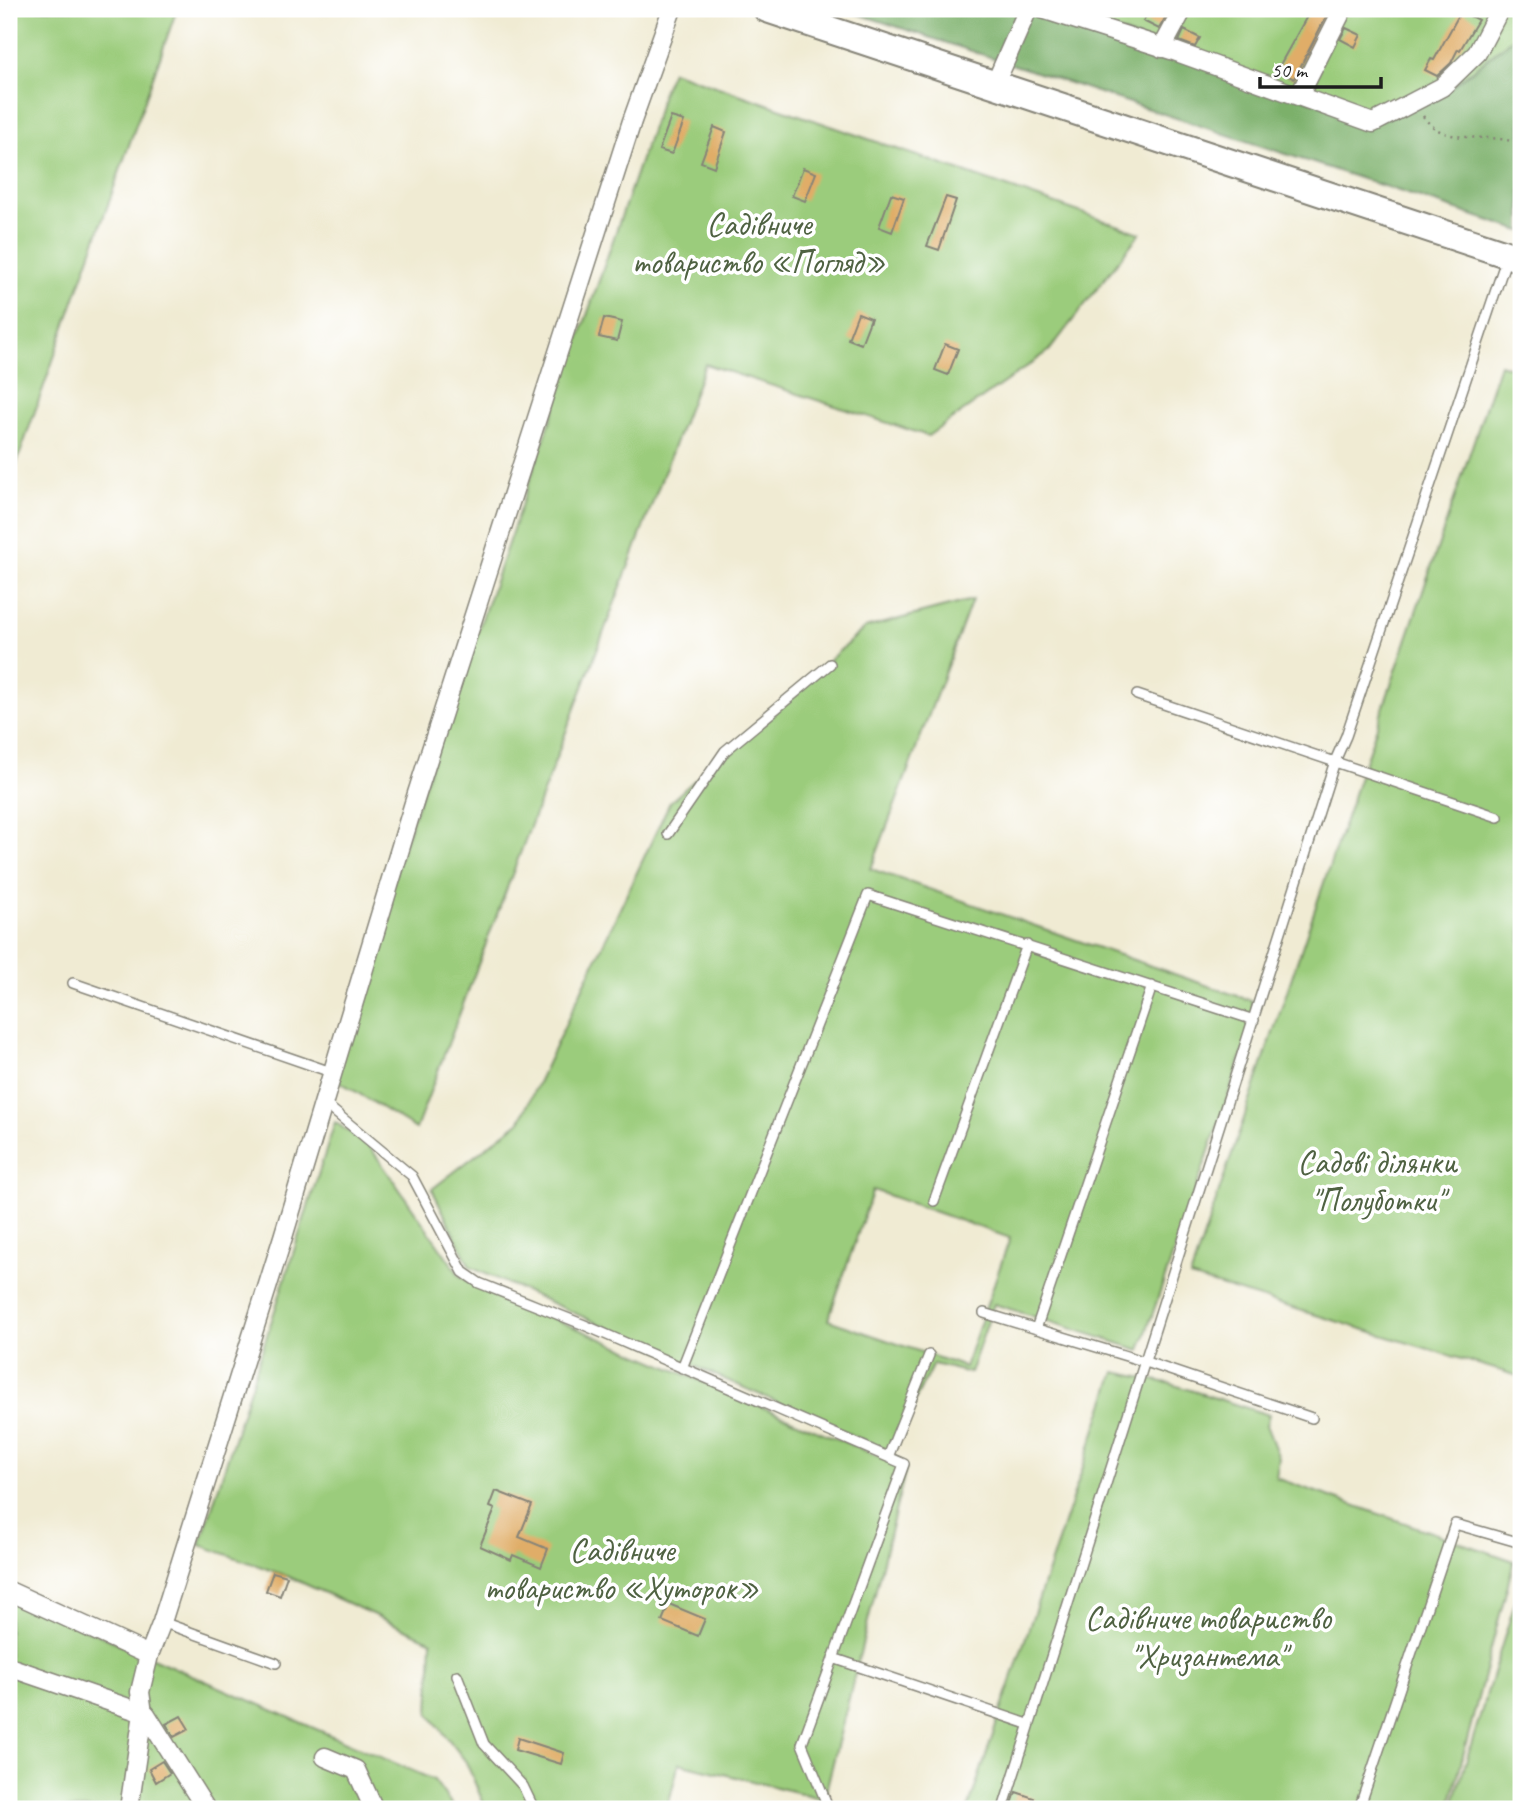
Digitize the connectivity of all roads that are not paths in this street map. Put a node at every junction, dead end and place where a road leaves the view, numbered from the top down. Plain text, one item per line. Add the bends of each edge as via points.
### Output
1 (672, 9) edge
2 (767, 9) edge
3 (1028, 9) edge
4 (1042, 9) edge
5 (1183, 9) edge
6 (1343, 9) edge
7 (1500, 9) edge
8 (1162, 48) junction
9 (995, 84) junction
10 (1299, 96) junction
11 (1515, 257) edge
12 (830, 664) dead end
13 (1137, 695) dead end
14 (1335, 761) junction
15 (1498, 817) dead end
16 (668, 834) dead end
17 (1027, 945) junction
18 (73, 983) dead end
19 (1152, 986) junction
20 (1254, 1020) junction
21 (331, 1072) junction
22 (324, 1104) junction
23 (934, 1201) dead end
24 (984, 1313) dead end
25 (1036, 1329) junction
26 (929, 1355) dead end
27 (1143, 1361) junction
28 (682, 1368) junction
29 (1312, 1418) dead end
30 (888, 1457) junction
31 (1521, 1544) edge
32 (9, 1591) edge
33 (162, 1622) junction
34 (149, 1655) junction
35 (833, 1658) junction
36 (276, 1663) dead end
37 (9, 1667) edge
38 (457, 1675) dead end
39 (143, 1713) junction
40 (1028, 1724) junction
41 (325, 1756) dead end
42 (130, 1809) edge
43 (206, 1809) edge
44 (374, 1809) edge
45 (534, 1809) edge
46 (829, 1809) edge
47 (1003, 1809) edge
48 (1359, 1809) edge

1 - 21 street via 632,121
2 - 9 main road
3 - 9 street
4 - 8 street
5 - 8 street
6 - 10 street
7 - 10 street via 1477,53 1442,87 1373,123
8 - 10 street
9 - 11 main road
11 - 14 lane
12 - 16 lane via 724,751
13 - 14 lane
14 - 15 lane
14 - 20 lane
17 - 19 lane
17 - 23 lane
17 - 28 lane via 868,895
18 - 21 lane
19 - 20 lane
19 - 25 lane
20 - 27 lane
21 - 22 street
22 - 28 lane via 412,1176 463,1272 479,1283
22 - 33 street
24 - 25 lane
25 - 27 lane
26 - 30 lane
27 - 29 lane
27 - 40 lane
28 - 30 lane
30 - 35 lane via 904,1464
31 - 48 lane via 1455,1524
32 - 34 street
33 - 34 street
33 - 36 lane
34 - 39 street via 140,1692
35 - 40 lane
35 - 46 lane via 802,1744
37 - 39 street
38 - 45 lane via 484,1744 523,1786
39 - 42 street
39 - 43 street
40 - 47 lane
41 - 44 street via 356,1770

